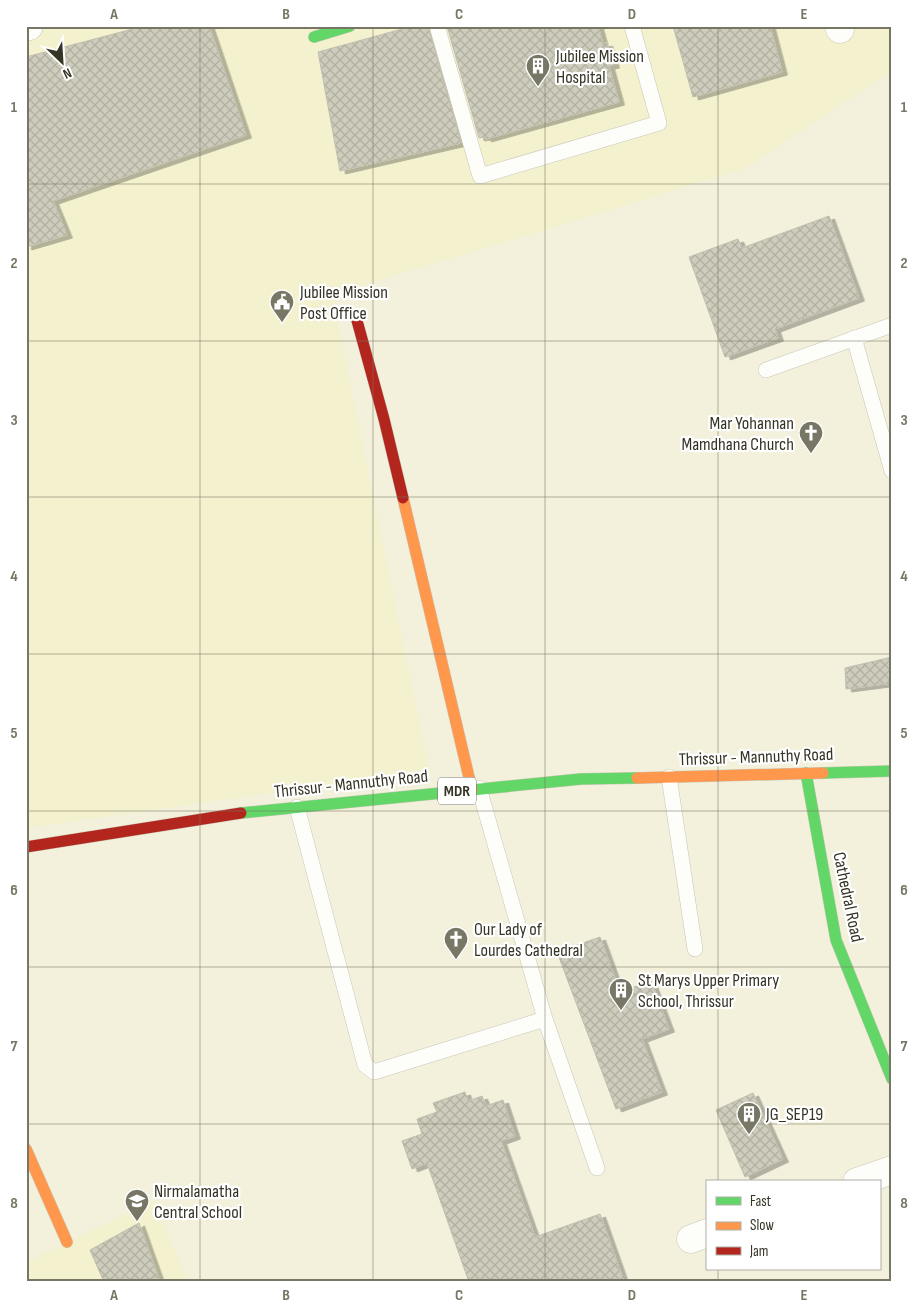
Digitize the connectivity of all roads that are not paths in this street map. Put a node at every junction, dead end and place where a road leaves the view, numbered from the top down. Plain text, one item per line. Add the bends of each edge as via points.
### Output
1 (350, 26) edge
2 (437, 26) edge
3 (632, 26) edge
4 (314, 37) dead end
5 (356, 317) dead end
6 (892, 324) edge
7 (854, 338) junction
8 (766, 370) dead end
9 (892, 472) edge
10 (892, 771) edge
11 (806, 773) junction
12 (669, 777) junction
13 (476, 789) junction
14 (297, 807) junction
15 (26, 847) edge
16 (695, 949) dead end
17 (544, 1019) junction
18 (892, 1079) edge
19 (26, 1149) edge
20 (597, 1168) dead end
21 (892, 1170) edge
22 (863, 1180) edge
23 (67, 1242) dead end

1 - 4 street
2 - 3 lane via 480,176 659,124
5 - 13 street
6 - 7 lane
7 - 8 lane
7 - 9 lane
10 - 11 street, Thrissur - Mannuthy Road / MDR
11 - 12 street, Thrissur - Mannuthy Road / MDR
11 - 18 street, Cathedral Road via 836,940
12 - 13 street, Thrissur - Mannuthy Road / MDR via 581,779
12 - 16 lane
13 - 14 street, Thrissur - Mannuthy Road / MDR
13 - 17 lane
14 - 15 street, Thrissur - Mannuthy Road / MDR via 228,814
14 - 17 lane via 365,1065 374,1072
17 - 20 lane
19 - 23 street
21 - 22 street

